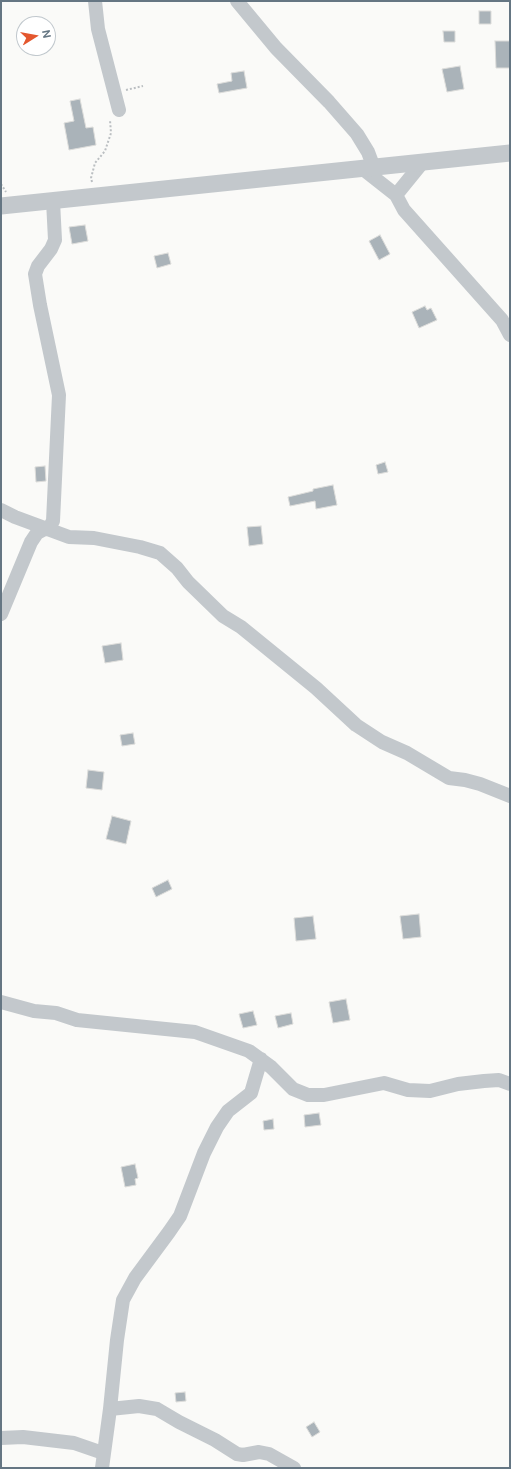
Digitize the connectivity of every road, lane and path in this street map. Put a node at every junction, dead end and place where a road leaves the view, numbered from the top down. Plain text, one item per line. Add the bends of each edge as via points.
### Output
1 (95, 1) edge
2 (237, 1) edge
3 (143, 86) dead end
4 (117, 103) junction
5 (510, 153) edge
6 (422, 163) junction
7 (368, 168) junction
8 (396, 195) junction
9 (94, 197) junction
10 (53, 201) junction
11 (1, 206) edge
12 (510, 335) edge
13 (1, 510) edge
14 (45, 528) junction
15 (1, 614) edge
16 (510, 796) edge
17 (1, 1002) edge
18 (261, 1059) junction
19 (510, 1084) edge
20 (110, 1409) junction
21 (1, 1438) edge
22 (103, 1453) junction
23 (102, 1468) edge
24 (294, 1468) edge

1 - 4 street via 98,29
2 - 7 street via 276,48 357,134 368,152
3 - 4 path via 123,91
4 - 9 path via 110,114 111,134 105,151 95,163 91,178
5 - 6 street
6 - 7 street
6 - 8 street
7 - 8 street
7 - 9 street
8 - 12 street via 404,210 502,320
9 - 10 street
10 - 11 street
10 - 14 street via 55,240 35,274 59,395 53,521
13 - 14 street
14 - 15 street via 37,533 31,542
14 - 16 street via 69,537 94,538 160,553 223,616 241,627 316,688 356,725 449,778 480,784
17 - 18 street via 34,1011 56,1013 76,1020 195,1032 249,1051
18 - 19 street via 293,1089 308,1095 324,1095 384,1083 408,1090 430,1091 484,1080 499,1080
18 - 20 street via 251,1093 228,1111 217,1127 204,1153 180,1216 135,1278 123,1300
20 - 22 street
20 - 24 street via 140,1406 157,1409 237,1454 268,1454
21 - 22 street via 23,1436 74,1443
22 - 23 street

